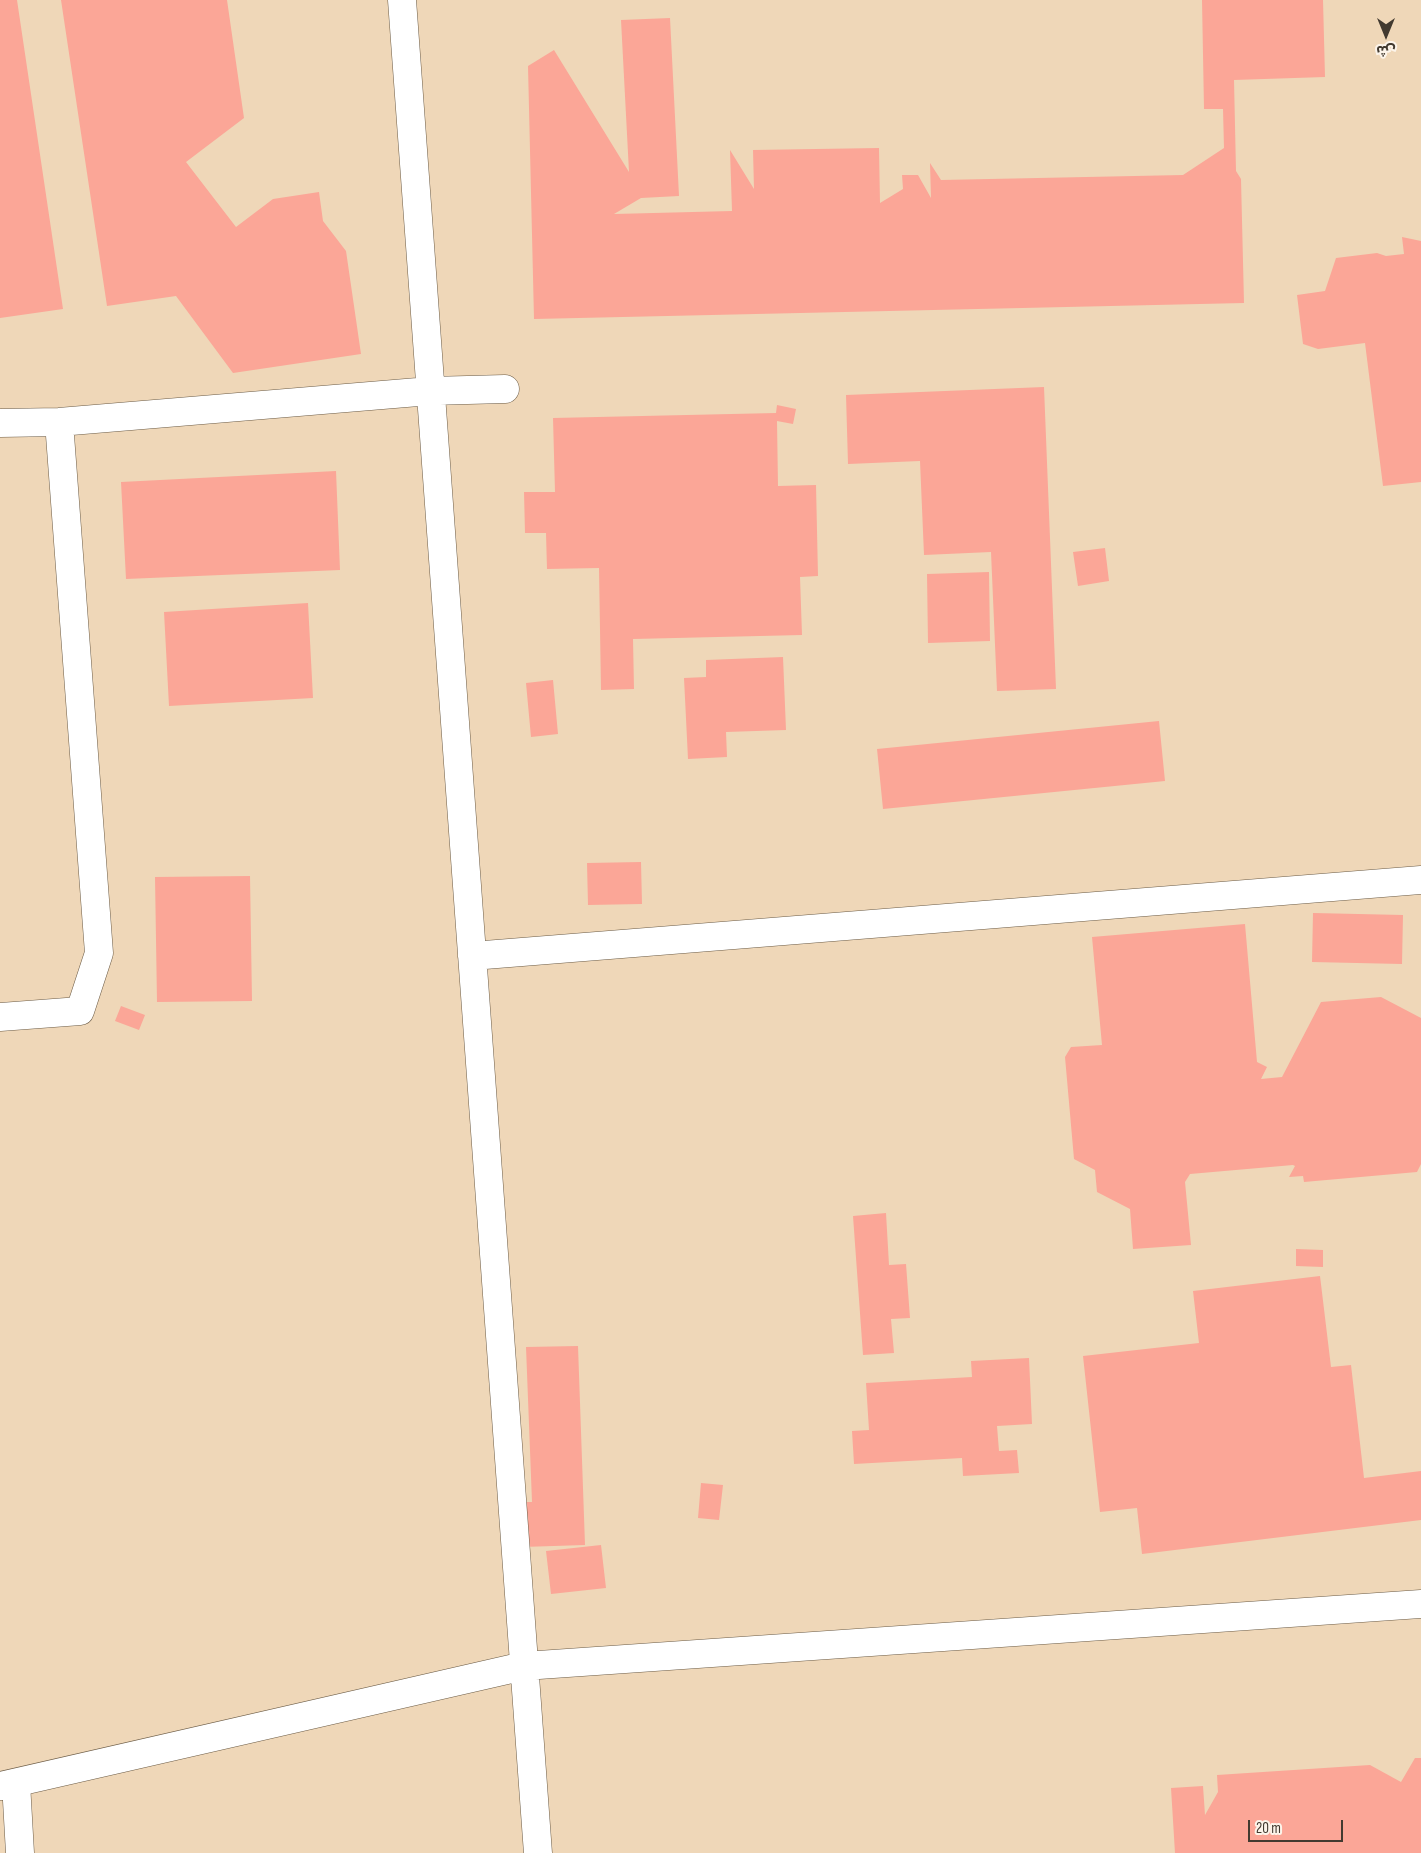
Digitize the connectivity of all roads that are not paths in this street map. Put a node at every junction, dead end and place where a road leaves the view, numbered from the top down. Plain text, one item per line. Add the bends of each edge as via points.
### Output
1 (402, 0) edge
2 (505, 389) dead end
3 (430, 391) junction
4 (59, 422) junction
5 (0, 423) edge
6 (1421, 880) edge
7 (472, 956) junction
8 (0, 1017) edge
9 (1421, 1604) edge
10 (524, 1666) junction
11 (8, 1784) edge
12 (20, 1853) edge
13 (538, 1853) edge

1 - 3 lane
2 - 3 lane
3 - 4 lane
3 - 7 lane
4 - 5 lane
4 - 8 lane via 99,953 80,1011
6 - 7 lane
7 - 10 lane
9 - 10 lane
10 - 11 lane
10 - 13 lane
11 - 12 lane

